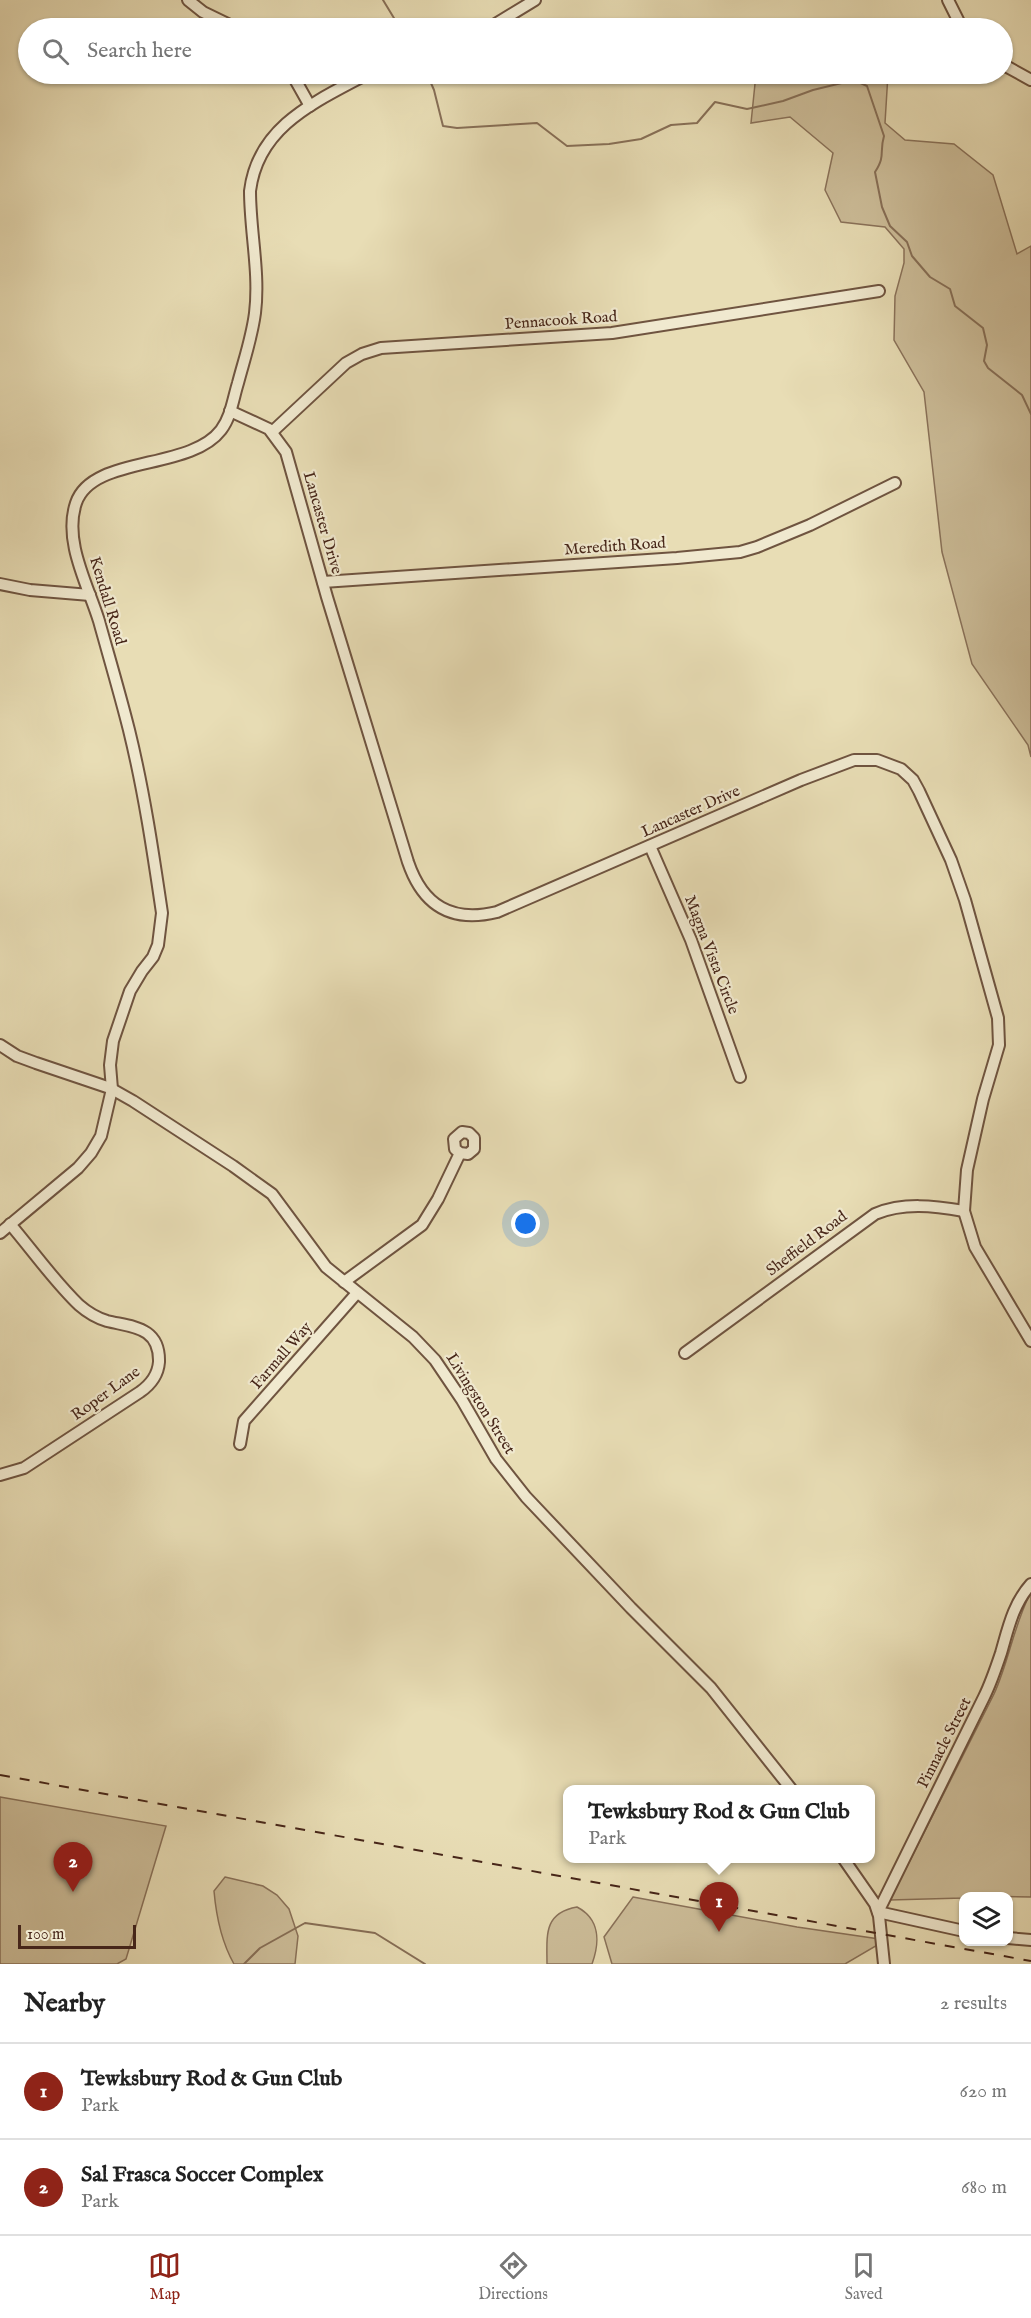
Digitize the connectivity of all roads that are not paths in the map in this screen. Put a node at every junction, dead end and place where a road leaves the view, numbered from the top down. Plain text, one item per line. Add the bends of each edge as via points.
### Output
1 (188, 0) edge
2 (534, 0) edge
3 (948, 0) edge
4 (215, 18) edge
5 (505, 18) edge
6 (957, 18) edge
7 (1013, 70) edge
8 (1031, 80) edge
9 (298, 84) edge
10 (349, 84) edge
11 (310, 106) junction
12 (879, 291) dead end
13 (230, 411) junction
14 (272, 432) junction
15 (895, 483) dead end
16 (323, 582) junction
17 (0, 584) edge
18 (90, 595) junction
19 (650, 846) junction
20 (0, 1045) edge
21 (740, 1077) dead end
22 (112, 1089) junction
23 (460, 1153) dead end
24 (964, 1211) junction
25 (10, 1224) junction
26 (0, 1233) edge
27 (344, 1282) junction
28 (357, 1293) junction
29 (1031, 1341) edge
30 (685, 1353) dead end
31 (240, 1444) dead end
32 (0, 1475) edge
33 (1031, 1584) edge
34 (788, 1785) edge
35 (847, 1863) edge
36 (878, 1912) junction
37 (959, 1930) edge
38 (1013, 1938) edge
39 (1031, 1940) edge
40 (884, 1964) edge

1 - 4 street
2 - 5 street
3 - 6 street
7 - 8 street
9 - 11 street
10 - 11 street, Kendall Road
11 - 13 street, Kendall Road via 275,133 260,153 252,173 250,220 256,311
12 - 14 street, Pennacook Road via 612,333 381,348 346,363
13 - 14 street, Lancaster Drive
13 - 18 street, Kendall Road via 221,430 203,446 109,474 84,489 76,501 73,535
14 - 16 street, Lancaster Drive via 286,452
15 - 16 street, Meredith Road via 810,525 740,552
16 - 19 street, Lancaster Drive via 408,862 431,900 456,915 497,912
17 - 18 street
18 - 22 street, Kendall Road via 127,720 144,795 162,913 158,945 130,991 113,1041
19 - 21 street, Magna Vista Circle via 691,940
19 - 24 street, Lancaster Drive via 854,760 886,762 913,780 951,860 998,1018 999,1046 967,1170
20 - 22 street, Livingston Street via 17,1056
22 - 25 street, Kendall Road via 101,1136 91,1153
22 - 27 street, Livingston Street via 272,1194 326,1267
23 - 27 street via 422,1225
24 - 29 street, Lancaster Drive via 975,1247
24 - 30 street, Sheffield Road via 906,1206 874,1214
25 - 26 street, Kendall Road
25 - 32 street, Roper Lane via 88,1312 144,1330 153,1341 159,1362 151,1382 140,1392 24,1468
27 - 28 street, Livingston Street
28 - 31 street, Farmall Way via 244,1421
28 - 34 street, Livingston Street via 413,1337 435,1360 519,1489 711,1688
33 - 36 street, Pinnacle Street via 1012,1617 984,1697
35 - 36 street
36 - 37 street
36 - 40 street
38 - 39 street

